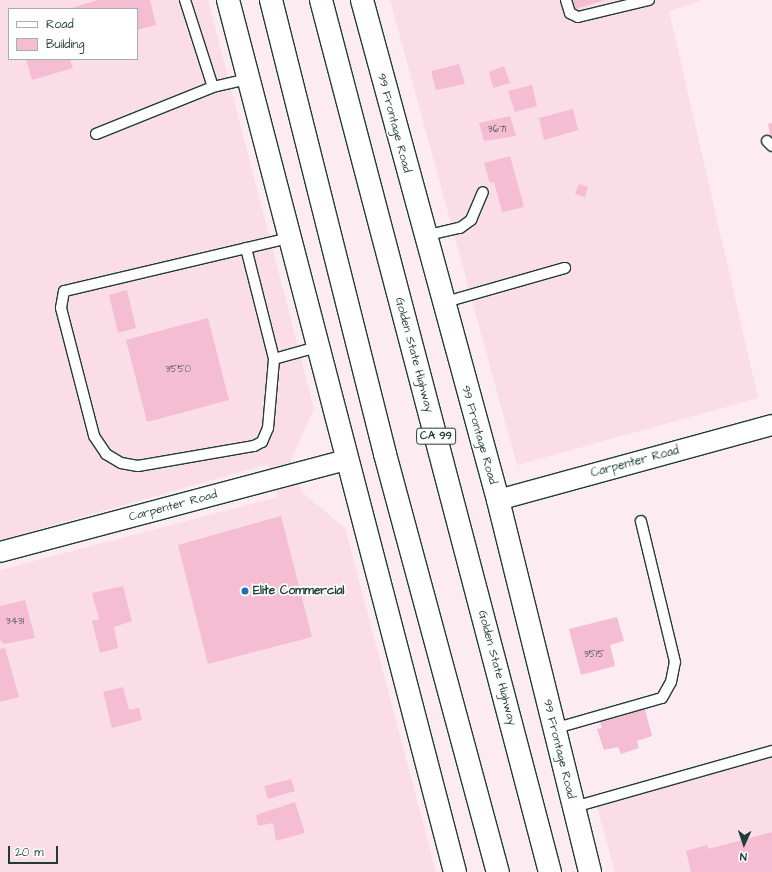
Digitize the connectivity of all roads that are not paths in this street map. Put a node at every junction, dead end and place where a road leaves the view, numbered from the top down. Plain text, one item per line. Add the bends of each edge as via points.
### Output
1 (185, 0) edge
2 (228, 0) edge
3 (271, 0) edge
4 (320, 0) edge
5 (362, 0) edge
6 (566, 0) edge
7 (649, 0) edge
8 (248, 79) junction
9 (213, 87) junction
10 (96, 134) dead end
11 (483, 192) dead end
12 (424, 236) junction
13 (289, 238) junction
14 (246, 248) junction
15 (565, 268) dead end
16 (442, 303) junction
17 (317, 347) junction
18 (274, 359) junction
19 (772, 425) edge
20 (346, 460) junction
21 (498, 500) junction
22 (641, 521) dead end
23 (0, 552) edge
24 (553, 729) junction
25 (772, 751) edge
26 (574, 807) junction
27 (455, 872) edge
28 (498, 872) edge
29 (550, 872) edge
30 (590, 872) edge

1 - 9 lane
2 - 8 main road
3 - 28 main road via 385,454
4 - 29 main road, Golden State Highway / CA 99
5 - 12 main road, 99 Frontage Road
6 - 7 lane via 570,13 578,18
8 - 9 lane
8 - 13 main road
9 - 10 lane
11 - 12 lane via 471,220 460,228
12 - 16 main road, 99 Frontage Road
13 - 14 lane
13 - 17 main road
14 - 18 lane
14 - 18 lane via 64,291 61,308 94,436 106,454 121,463 138,466 254,446 262,442 268,428
15 - 16 lane
16 - 21 main road, 99 Frontage Road
17 - 18 lane
17 - 20 main road
19 - 21 street, Carpenter Road
20 - 23 street, Carpenter Road
20 - 27 main road
21 - 24 main road, 99 Frontage Road
22 - 24 lane via 675,662 671,682 662,698
24 - 26 main road, 99 Frontage Road
25 - 26 lane
26 - 30 main road, 99 Frontage Road

